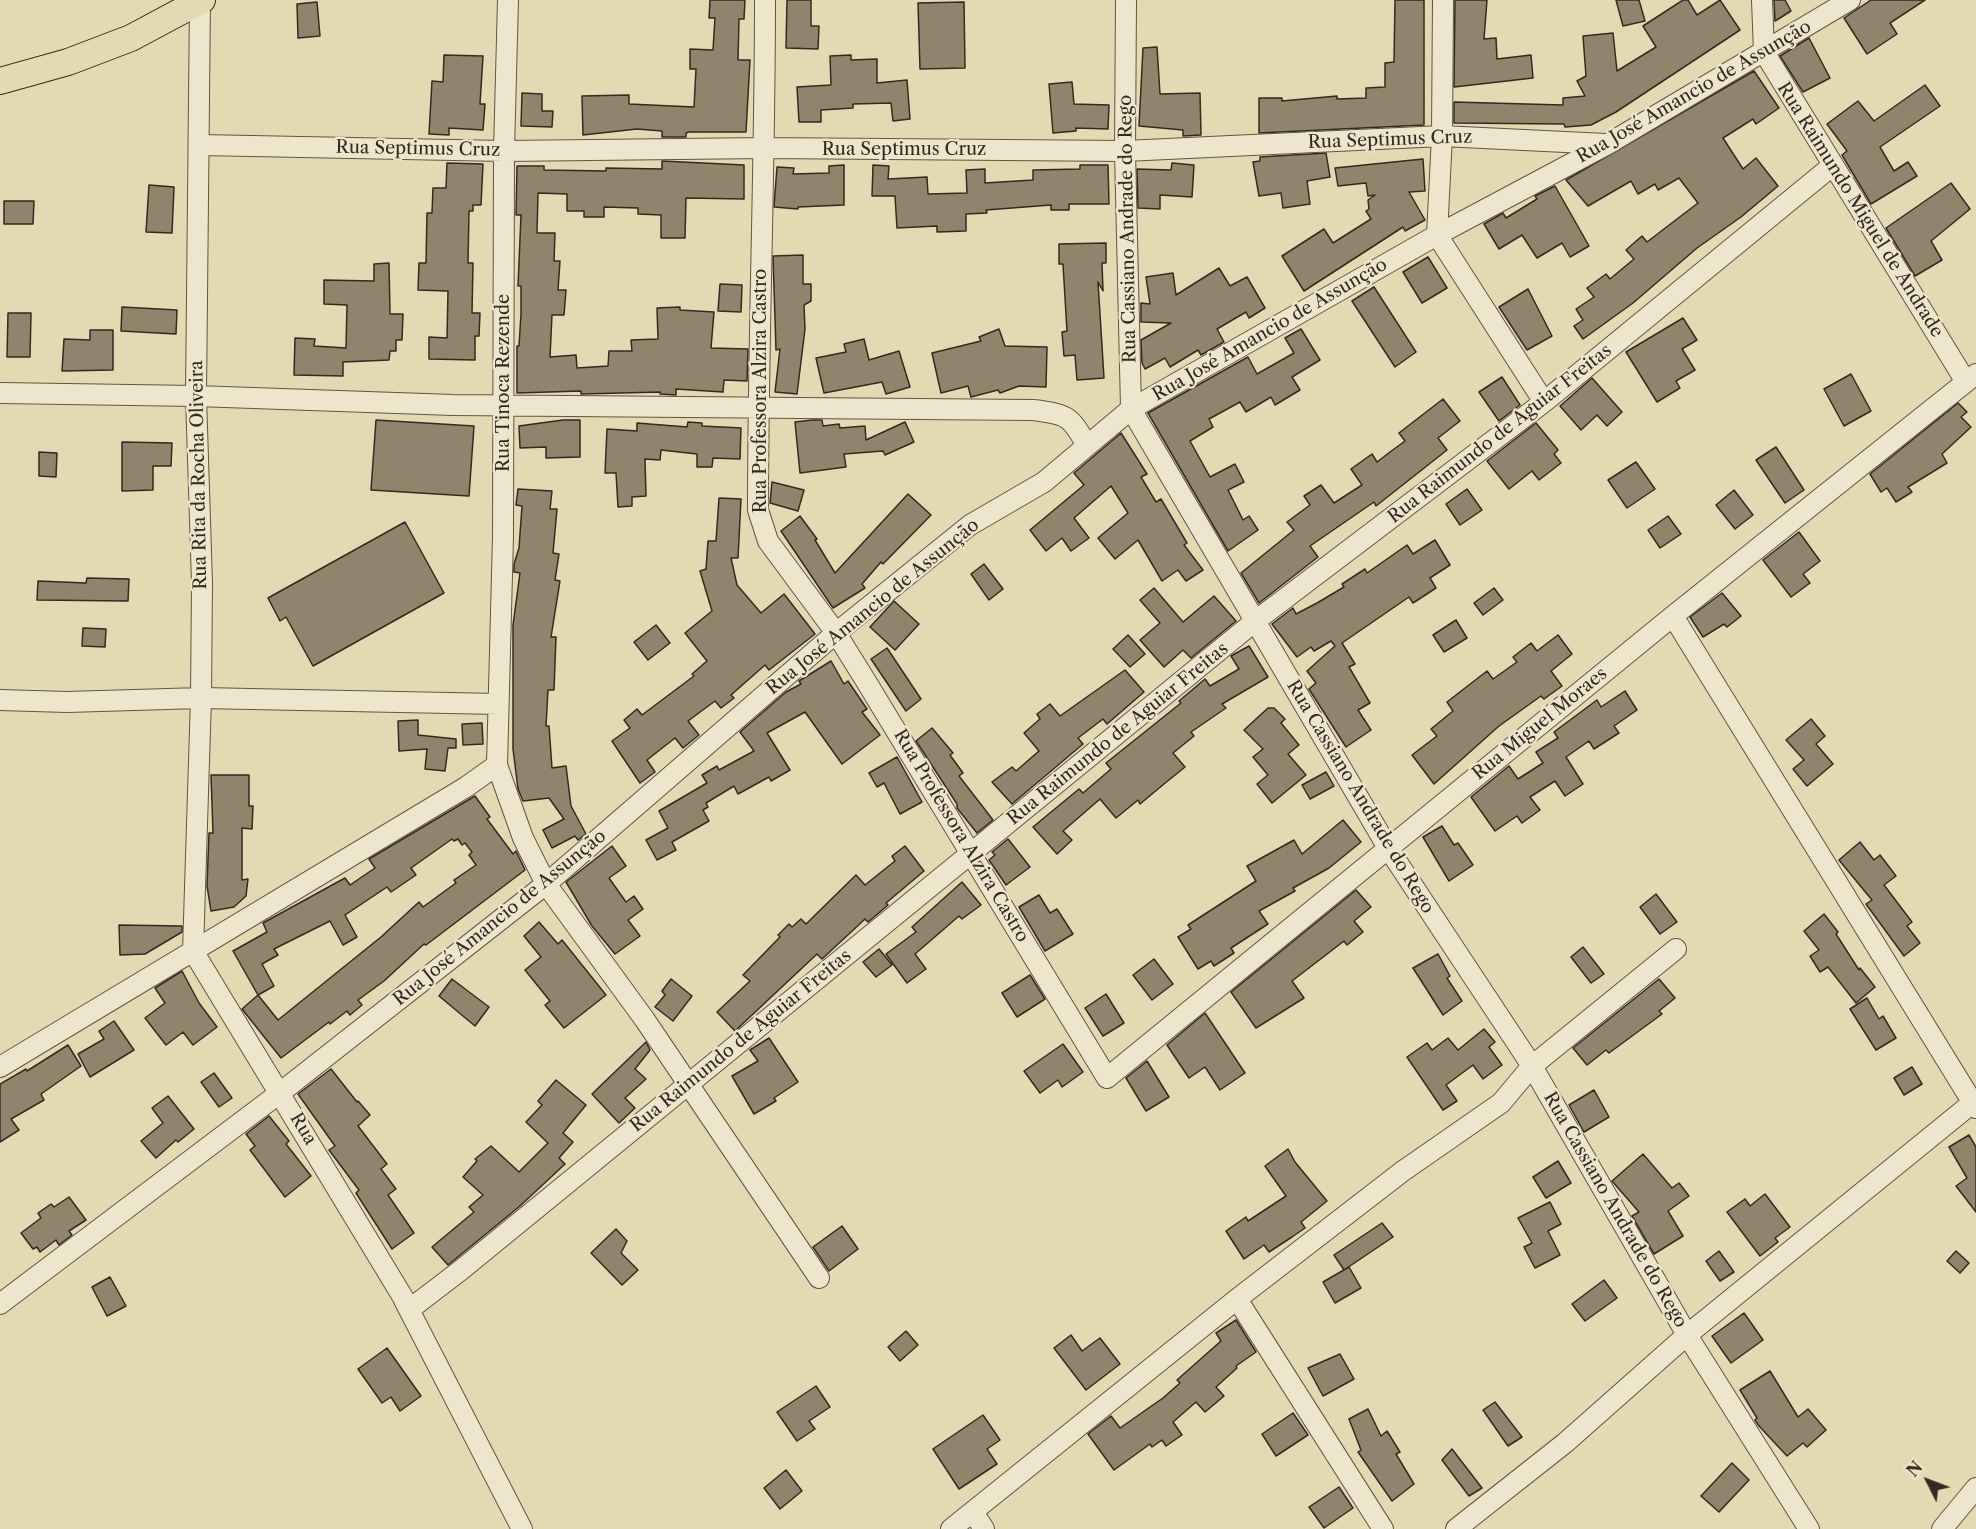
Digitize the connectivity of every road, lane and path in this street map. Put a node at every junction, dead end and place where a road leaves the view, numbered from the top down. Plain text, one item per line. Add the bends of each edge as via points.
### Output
1 (508, 0) edge
2 (765, 0) edge
3 (1126, 0) edge
4 (1443, 0) edge
5 (1762, 0) edge
6 (1850, 0) edge
7 (201, 1) edge
8 (1764, 52) junction
9 (0, 81) edge
10 (1442, 136) junction
11 (1608, 144) junction
12 (200, 145) junction
13 (765, 148) junction
14 (504, 151) junction
15 (1125, 151) junction
16 (1832, 166) junction
17 (1437, 235) junction
18 (1971, 378) edge
19 (0, 393) edge
20 (196, 396) junction
21 (1544, 402) junction
22 (504, 406) junction
23 (758, 407) junction
24 (1131, 409) junction
25 (1086, 444) junction
26 (1673, 616) junction
27 (1254, 622) junction
28 (836, 633) junction
29 (201, 698) junction
30 (0, 700) edge
31 (498, 704) junction
32 (497, 765) junction
33 (1388, 848) junction
34 (972, 854) junction
35 (546, 884) junction
36 (1676, 949) dead end
37 (193, 951) junction
38 (1532, 1066) junction
39 (0, 1067) edge
40 (1107, 1078) joint
41 (688, 1083) junction
42 (281, 1092) junction
43 (1975, 1103) edge
44 (819, 1278) dead end
45 (1237, 1299) junction
46 (405, 1300) junction
47 (0, 1304) edge
48 (1687, 1335) junction
49 (1976, 1488) edge
50 (973, 1512) junction
51 (522, 1529) edge
52 (951, 1529) edge
53 (984, 1529) edge
54 (1383, 1529) edge
55 (1456, 1529) edge
56 (1809, 1529) edge
57 (1942, 1529) edge

1 - 14 street, Rua Tinoca Rezende
2 - 13 street, Rua Professora Alzira Castro
3 - 15 street, Rua Cassiano Andrade do Rego
4 - 10 street
5 - 8 street, Rua Raimundo Miguel de Andrade
6 - 8 street, Rua José Amancio de Assunção
7 - 9 main road via 131,38 68,62
7 - 12 street, Rua Rita da Rocha Oliveira
8 - 11 street, Rua José Amancio de Assunção
8 - 16 street, Rua Raimundo Miguel de Andrade
10 - 11 street, Rua Septimus Cruz
10 - 15 street, Rua Septimus Cruz
10 - 17 street
11 - 17 street, Rua José Amancio de Assunção
12 - 14 street, Rua Septimus Cruz
12 - 20 street, Rua Rita da Rocha Oliveira
13 - 14 street, Rua Septimus Cruz
13 - 15 street, Rua Septimus Cruz
13 - 23 street, Rua Professora Alzira Castro
14 - 22 street, Rua Tinoca Rezende
15 - 24 street, Rua Cassiano Andrade do Rego
16 - 18 street, Rua Raimundo Miguel de Andrade
16 - 21 street, Rua Raimundo de Aguiar Freitas
17 - 21 street
17 - 24 street, Rua José Amancio de Assunção
18 - 26 street, Rua Miguel Moraes
19 - 20 street
20 - 22 street
20 - 29 street, Rua Rita da Rocha Oliveira
21 - 27 street, Rua Raimundo de Aguiar Freitas
22 - 23 street
22 - 31 street, Rua Tinoca Rezende
23 - 25 street via 1056,413 1071,419
23 - 28 street, Rua Professora Alzira Castro via 758,510 762,527 768,541
24 - 25 street, Rua José Amancio de Assunção
24 - 27 street, Rua Cassiano Andrade do Rego
25 - 28 street, Rua José Amancio de Assunção via 1032,490 970,525
26 - 33 street, Rua Miguel Moraes
26 - 43 street
27 - 33 street, Rua Cassiano Andrade do Rego
27 - 34 street, Rua Raimundo de Aguiar Freitas
28 - 34 street, Rua Professora Alzira Castro
28 - 35 street, Rua José Amancio de Assunção
29 - 30 street
29 - 31 street
29 - 37 street, Rua Rita da Rocha Oliveira
31 - 32 street, Rua Tinoca Rezende
32 - 35 street via 523,838
32 - 37 street via 466,788
33 - 38 street, Rua Cassiano Andrade do Rego
33 - 40 street, Rua Miguel Moraes
34 - 40 street, Rua Professora Alzira Castro
34 - 41 street, Rua Raimundo de Aguiar Freitas
35 - 41 street
35 - 42 street, Rua José Amancio de Assunção
36 - 38 street
37 - 39 street
37 - 42 street, Rua
38 - 45 street via 1501,1103 1403,1171
38 - 48 street, Rua Cassiano Andrade do Rego
41 - 44 street
41 - 46 street, Rua Raimundo de Aguiar Freitas via 460,1270
42 - 46 street, Rua
42 - 47 street, Rua José Amancio de Assunção
43 - 48 street
45 - 50 street
45 - 54 street
46 - 51 street
48 - 55 street via 1619,1398
48 - 56 street, Rua Cassiano Andrade do Rego
49 - 57 street
50 - 52 street
50 - 53 street

